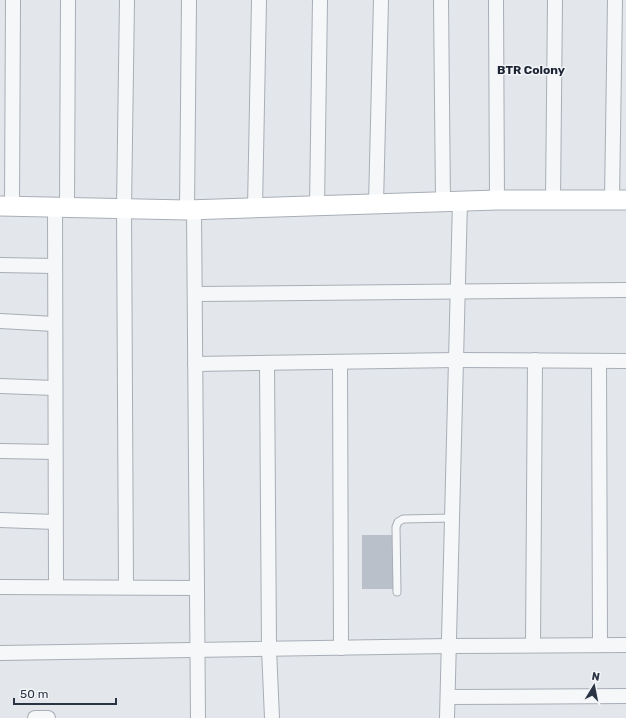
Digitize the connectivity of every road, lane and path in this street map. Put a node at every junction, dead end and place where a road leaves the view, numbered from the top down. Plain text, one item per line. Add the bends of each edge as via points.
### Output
1 (13, 0) edge
2 (68, 0) edge
3 (127, 0) edge
4 (189, 0) edge
5 (259, 0) edge
6 (320, 0) edge
7 (381, 0) edge
8 (441, 0) edge
9 (496, 0) edge
10 (555, 0) edge
11 (615, 0) edge
12 (497, 200) junction
13 (552, 200) junction
14 (619, 200) edge
15 (451, 202) junction
16 (376, 204) junction
17 (6, 206) edge
18 (317, 206) junction
19 (61, 207) junction
20 (124, 208) junction
21 (255, 208) junction
22 (191, 210) junction
23 (0, 265) edge
24 (54, 266) junction
25 (626, 290) edge
26 (458, 291) junction
27 (195, 294) junction
28 (0, 322) edge
29 (54, 324) junction
30 (456, 360) junction
31 (535, 360) junction
32 (599, 360) junction
33 (626, 361) edge
34 (340, 362) junction
35 (267, 363) junction
36 (195, 364) junction
37 (0, 386) edge
38 (54, 388) junction
39 (0, 451) edge
40 (55, 452) junction
41 (452, 518) junction
42 (0, 520) edge
43 (55, 522) junction
44 (0, 587) edge
45 (56, 587) junction
46 (126, 587) junction
47 (196, 588) junction
48 (397, 592) dead end
49 (533, 645) junction
50 (600, 645) junction
51 (626, 645) edge
52 (449, 646) junction
53 (341, 648) junction
54 (269, 649) junction
55 (197, 650) junction
56 (0, 653) edge
57 (626, 696) edge
58 (448, 697) junction
59 (35, 718) edge
60 (48, 718) edge
61 (198, 718) edge
62 (272, 718) edge
63 (448, 718) edge

1 - 17 street
2 - 19 street
3 - 20 street
4 - 22 street
5 - 21 street
6 - 18 street
7 - 16 street
8 - 15 street
9 - 12 street
10 - 13 street
11 - 14 street
12 - 13 street
12 - 15 street
13 - 14 street
15 - 16 street
15 - 26 street
16 - 18 street
17 - 19 street
18 - 21 street
19 - 20 street
19 - 24 street
20 - 22 street
20 - 46 street
21 - 22 street
22 - 27 street
23 - 24 street
24 - 29 street
25 - 26 street
26 - 27 street
26 - 30 street
27 - 36 street
28 - 29 street
29 - 38 street
30 - 31 street
30 - 34 street
30 - 41 street
31 - 32 street
31 - 49 street
32 - 33 street
32 - 50 street
34 - 35 street
34 - 53 street
35 - 36 street
35 - 54 street
36 - 47 street
37 - 38 street
38 - 40 street
39 - 40 street
40 - 43 street
41 - 48 lane via 402,519 398,522
41 - 52 street
42 - 43 street
43 - 45 street
44 - 45 street
45 - 46 street
46 - 47 street
47 - 55 street
49 - 50 street
49 - 52 street
50 - 51 street
52 - 53 street
52 - 58 street
53 - 54 street
54 - 55 street
54 - 62 street
55 - 56 street
55 - 61 street
57 - 58 street
58 - 63 street
59 - 60 street

